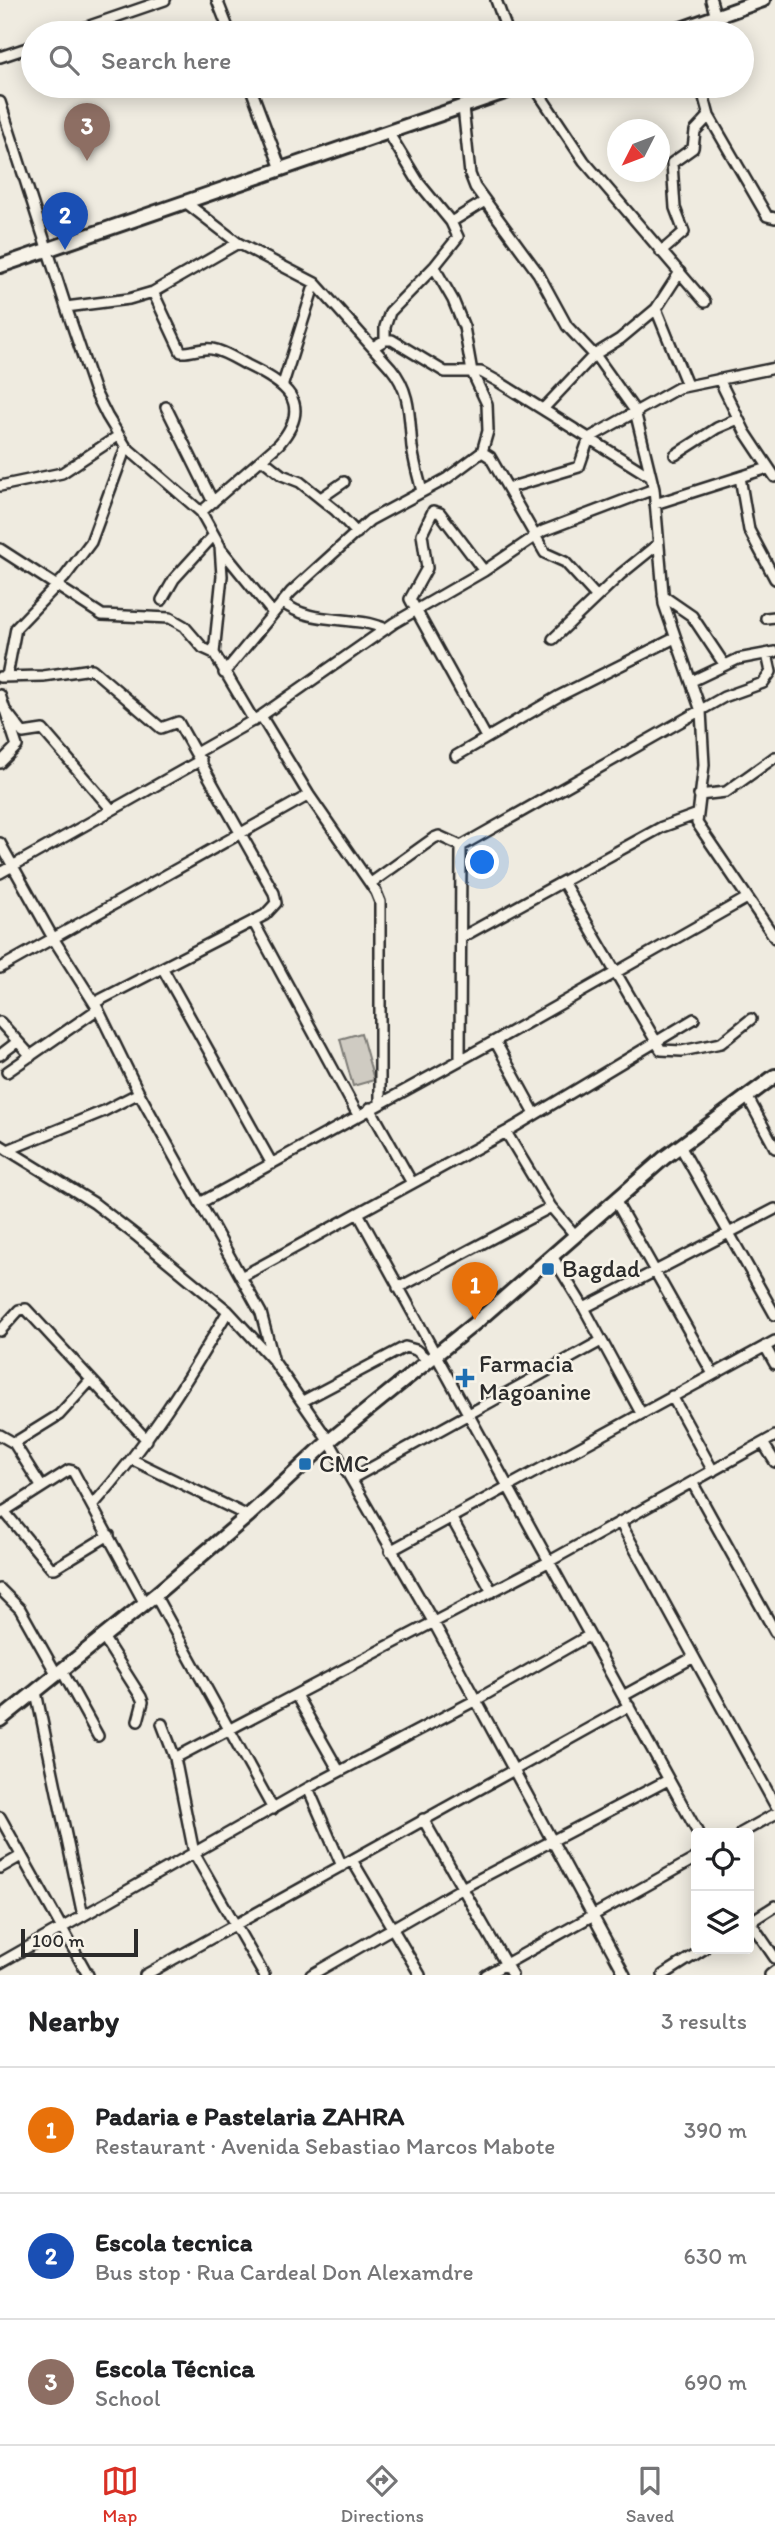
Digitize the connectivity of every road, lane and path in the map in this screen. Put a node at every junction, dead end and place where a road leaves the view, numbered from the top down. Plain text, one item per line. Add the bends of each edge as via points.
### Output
1 (165, 0) edge
2 (217, 0) edge
3 (496, 0) edge
4 (710, 0) edge
5 (763, 0) edge
6 (716, 17) junction
7 (104, 21) edge
8 (225, 21) edge
9 (504, 21) edge
10 (707, 21) edge
11 (21, 50) edge
12 (0, 57) edge
13 (254, 98) edge
14 (488, 98) edge
15 (542, 98) edge
16 (704, 98) edge
17 (0, 102) edge
18 (463, 107) junction
19 (709, 117) junction
20 (388, 132) junction
21 (281, 169) junction
22 (485, 201) junction
23 (184, 202) junction
24 (775, 218) edge
25 (451, 222) junction
26 (237, 243) junction
27 (47, 250) junction
28 (661, 252) junction
29 (0, 265) edge
30 (434, 267) junction
31 (680, 272) junction
32 (315, 283) junction
33 (153, 292) junction
34 (705, 302) dead end
35 (66, 307) junction
36 (656, 309) junction
37 (385, 340) junction
38 (373, 347) junction
39 (594, 355) junction
40 (775, 368) edge
41 (472, 372) junction
42 (719, 379) junction
43 (284, 384) junction
44 (687, 384) junction
45 (166, 407) dead end
46 (543, 409) junction
47 (635, 411) junction
48 (738, 419) junction
49 (118, 436) junction
50 (589, 438) junction
51 (127, 447) junction
52 (482, 452) junction
53 (675, 455) dead end
54 (263, 460) junction
55 (768, 468) junction
56 (651, 477) junction
57 (740, 477) junction
58 (775, 477) edge
59 (344, 482) dead end
60 (0, 486) edge
61 (509, 488) junction
62 (654, 489) junction
63 (422, 491) junction
64 (321, 498) junction
65 (213, 502) junction
66 (655, 505) junction
67 (201, 512) junction
68 (357, 533) junction
69 (214, 535) junction
70 (535, 536) junction
71 (658, 544) junction
72 (220, 546) junction
73 (0, 549) edge
74 (484, 571) junction
75 (775, 579) edge
76 (56, 586) junction
77 (663, 596) junction
78 (597, 597) junction
79 (162, 600) dead end
80 (282, 602) junction
81 (415, 612) junction
82 (273, 613) junction
83 (386, 629) junction
84 (674, 638) junction
85 (552, 639) dead end
86 (214, 653) junction
87 (771, 653) edge
88 (724, 664) junction
89 (224, 673) junction
90 (3, 677) edge
91 (692, 681) junction
92 (0, 695) edge
93 (2, 706) junction
94 (701, 711) junction
95 (258, 719) junction
96 (486, 737) junction
97 (456, 755) dead end
98 (199, 756) junction
99 (775, 757) edge
100 (0, 764) edge
101 (309, 795) junction
102 (699, 795) junction
103 (112, 810) junction
104 (695, 815) junction
105 (243, 834) junction
106 (0, 843) edge
107 (461, 846) junction
108 (13, 866) junction
109 (0, 873) edge
110 (564, 882) junction
111 (371, 883) junction
112 (747, 898) junction
113 (253, 921) junction
114 (771, 925) edge
115 (462, 937) junction
116 (52, 938) junction
117 (775, 938) edge
118 (0, 968) edge
119 (163, 969) junction
120 (617, 972) junction
121 (96, 1006) junction
122 (694, 1019) dead end
123 (751, 1019) dead end
124 (0, 1022) edge
125 (495, 1041) junction
126 (654, 1041) junction
127 (17, 1042) junction
128 (0, 1055) edge
129 (31, 1056) junction
130 (460, 1059) junction
131 (7, 1072) dead end
132 (775, 1076) edge
133 (139, 1093) junction
134 (747, 1096) junction
135 (380, 1103) junction
136 (370, 1108) junction
137 (535, 1114) junction
138 (358, 1115) junction
139 (506, 1132) junction
140 (680, 1146) junction
141 (3, 1148) edge
142 (775, 1148) edge
143 (272, 1164) junction
144 (412, 1183) junction
145 (615, 1200) junction
146 (200, 1203) junction
147 (551, 1207) junction
148 (775, 1209) edge
149 (358, 1213) junction
150 (728, 1232) junction
151 (575, 1235) junction
152 (552, 1256) junction
153 (657, 1271) junction
154 (241, 1277) junction
155 (398, 1287) junction
156 (584, 1308) junction
157 (228, 1311) junction
158 (775, 1315) edge
159 (0, 1331) edge
160 (775, 1340) edge
161 (601, 1341) junction
162 (765, 1346) junction
163 (433, 1358) junction
164 (274, 1360) junction
165 (775, 1364) edge
166 (713, 1374) junction
167 (90, 1381) junction
168 (672, 1396) junction
169 (303, 1401) junction
170 (468, 1413) junction
171 (640, 1413) junction
172 (0, 1435) edge
173 (775, 1436) edge
174 (148, 1440) junction
175 (329, 1441) junction
176 (13, 1443) junction
177 (763, 1443) junction
178 (133, 1460) junction
179 (775, 1462) edge
180 (713, 1471) junction
181 (351, 1479) junction
182 (692, 1482) junction
183 (508, 1485) junction
184 (41, 1486) junction
185 (93, 1505) junction
186 (2, 1512) edge
187 (248, 1517) junction
188 (451, 1517) junction
189 (620, 1522) junction
190 (109, 1535) junction
191 (390, 1550) junction
192 (550, 1561) junction
193 (0, 1589) edge
194 (492, 1592) junction
195 (150, 1600) junction
196 (434, 1623) junction
197 (775, 1632) edge
198 (589, 1636) junction
199 (103, 1637) junction
200 (694, 1657) junction
201 (59, 1673) junction
202 (36, 1692) junction
203 (296, 1695) junction
204 (623, 1696) junction
205 (476, 1700) junction
206 (629, 1706) junction
207 (0, 1720) edge
208 (138, 1721) dead end
209 (162, 1724) dead end
210 (229, 1729) junction
211 (98, 1736) dead end
212 (175, 1758) junction
213 (511, 1769) junction
214 (340, 1771) junction
215 (668, 1780) junction
216 (308, 1788) junction
217 (775, 1805) edge
218 (273, 1809) junction
219 (775, 1814) edge
220 (0, 1817) edge
221 (423, 1819) junction
222 (695, 1828) edge
223 (750, 1828) edge
224 (550, 1841) junction
225 (194, 1853) junction
226 (21, 1856) junction
227 (352, 1860) junction
228 (691, 1861) edge
229 (342, 1866) junction
230 (0, 1868) edge
231 (464, 1887) junction
232 (775, 1906) edge
233 (83, 1916) junction
234 (591, 1917) junction
235 (754, 1918) edge
236 (234, 1925) junction
237 (62, 1928) junction
238 (754, 1928) edge
239 (393, 1929) junction
240 (696, 1954) edge
241 (775, 1958) edge
242 (0, 1963) edge
243 (506, 1964) junction
244 (775, 1971) edge
245 (88, 1975) edge
246 (145, 1975) edge
247 (264, 1975) edge
248 (311, 1975) edge
249 (420, 1975) edge
250 (486, 1975) edge
251 (512, 1975) edge
252 (625, 1975) edge
253 (663, 1975) edge
254 (770, 1975) edge

1 - 7 street
2 - 8 street
3 - 9 street
4 - 6 street
5 - 6 main road
6 - 10 main road
11 - 12 street
13 - 21 street
14 - 18 main road
15 - 28 street via 584,162
16 - 19 street
17 - 27 street
18 - 20 main road
18 - 22 street via 470,174
19 - 24 street via 766,216
19 - 28 street via 695,131 693,148 672,163 675,208 684,232
20 - 21 main road
20 - 25 street via 419,183
21 - 23 main road
22 - 25 street
22 - 39 street via 538,274 567,327
23 - 26 street
23 - 27 main road
25 - 30 street via 458,237
26 - 32 street
26 - 33 street
27 - 29 main road
27 - 35 street
28 - 31 street
30 - 37 street via 390,312
30 - 41 street via 464,327
31 - 34 street
31 - 36 street
32 - 38 street
32 - 43 street
33 - 35 street
33 - 43 street via 181,352 218,350
35 - 49 street via 95,392
36 - 39 street
36 - 44 street
37 - 38 street
37 - 41 street via 405,345 445,372
38 - 63 street via 405,389
39 - 46 street
39 - 47 street
40 - 42 street
41 - 46 street via 487,375
41 - 52 street via 487,404 488,431
42 - 44 street
42 - 48 street
43 - 54 street via 293,402 293,422
44 - 47 street
45 - 65 street
46 - 50 street
47 - 50 street
47 - 56 street
48 - 53 street
48 - 55 street
49 - 51 street
49 - 60 street via 62,473
50 - 56 street
50 - 61 street via 579,467
51 - 67 street
51 - 76 street via 91,542
52 - 61 street
52 - 63 street
54 - 64 street
54 - 65 street
55 - 57 street
55 - 58 street
56 - 62 street
57 - 66 street
57 - 75 street via 749,530
59 - 64 street
61 - 70 street
62 - 66 street
62 - 70 street
63 - 68 street via 370,520
64 - 68 street
65 - 67 street
66 - 71 street
67 - 69 street
68 - 80 street
69 - 72 street
69 - 79 street via 174,579
70 - 74 street
70 - 78 street via 545,553 565,562
71 - 77 street
71 - 78 street
72 - 82 street
72 - 86 street via 222,576
73 - 76 street
74 - 81 street
74 - 81 street via 440,513 433,511 422,534 427,568 410,598
76 - 86 street via 102,615 177,620 202,648
76 - 90 street via 16,628
77 - 84 street
77 - 88 street via 692,617
78 - 85 street
80 - 82 street
80 - 83 street via 308,617 358,619
81 - 83 street
81 - 96 street
82 - 89 street
83 - 95 street
84 - 91 street
84 - 96 street
86 - 89 street
87 - 88 street
87 - 94 street via 768,679
88 - 91 street
89 - 95 street
90 - 98 street via 92,669 161,728 177,721
91 - 94 street
92 - 93 street
93 - 100 street via 17,746
93 - 103 street via 23,733 43,730
94 - 102 street via 704,765
94 - 107 street
95 - 98 street
95 - 101 street
96 - 97 street
98 - 103 street
98 - 105 street
99 - 102 street via 726,792
101 - 105 street
101 - 111 street
102 - 104 street
103 - 108 street
104 - 110 street via 662,827
104 - 112 street
105 - 113 street via 276,903 273,910
105 - 116 street
106 - 108 street
107 - 111 street via 434,838
107 - 115 street
108 - 109 street
108 - 116 street
110 - 115 street
110 - 120 street
111 - 135 street via 380,902
112 - 114 street
112 - 120 street
113 - 119 street
113 - 138 street
114 - 117 street
115 - 130 street
116 - 118 street
116 - 121 street
119 - 121 street
119 - 143 street
120 - 125 street
120 - 126 street
121 - 129 street
121 - 133 street
122 - 126 street
123 - 126 street via 715,1045 664,1052
124 - 127 street
125 - 130 street
125 - 137 street
126 - 137 street
127 - 128 street
127 - 129 street
129 - 131 street
130 - 135 street
132 - 134 main road
133 - 141 street via 104,1111
133 - 146 street
134 - 140 main road
134 - 142 street
135 - 136 street
136 - 138 street
136 - 144 street
137 - 139 street
138 - 143 street
139 - 144 street
139 - 147 street
140 - 145 main road
140 - 150 street
141 - 157 street via 116,1219
143 - 146 street
144 - 149 street
145 - 151 main road
145 - 153 street
146 - 154 street
147 - 151 street
147 - 155 street
148 - 150 street
149 - 154 street
149 - 155 street
150 - 153 street
150 - 158 street
151 - 152 main road
152 - 156 street
152 - 163 main road
153 - 156 street
153 - 166 street
154 - 164 street via 267,1327
155 - 163 street
156 - 161 street
157 - 164 street
157 - 174 street
159 - 167 street via 19,1310 26,1309
160 - 162 street
161 - 170 street
161 - 171 street
162 - 165 street
162 - 166 street
163 - 169 street via 405,1347
163 - 170 street
163 - 175 main road
164 - 169 street
166 - 168 street
167 - 174 street
167 - 176 street via 60,1415
168 - 171 street
168 - 180 street
169 - 175 street
170 - 181 street
170 - 183 street
171 - 183 street
172 - 176 street
173 - 177 street
174 - 178 street
175 - 181 street
175 - 187 main road
176 - 184 street
177 - 179 street
177 - 180 street
178 - 185 street
178 - 187 street
180 - 182 street
181 - 191 street
182 - 189 street
182 - 197 street
183 - 188 street
183 - 192 street
184 - 185 street via 69,1469
184 - 186 street
185 - 190 street
186 - 190 street via 51,1568
187 - 195 main road
188 - 191 street
188 - 194 street
189 - 192 street
189 - 200 street
190 - 195 street
191 - 196 street
192 - 194 street
192 - 198 street
193 - 201 street via 20,1609
194 - 196 street
195 - 199 main road
195 - 210 street
196 - 203 street
196 - 205 street
198 - 204 street
198 - 205 street
199 - 201 main road
199 - 208 street via 141,1697
200 - 204 street
200 - 217 street
201 - 202 main road
201 - 211 street
202 - 207 main road
202 - 233 street
203 - 210 street
203 - 214 street
204 - 206 street
205 - 213 street
205 - 214 street
206 - 213 street
206 - 215 street
209 - 212 street
210 - 212 street
210 - 218 street
212 - 225 street
213 - 221 street
213 - 224 street
214 - 216 street
215 - 222 street
215 - 224 street
216 - 218 street
216 - 229 street
218 - 225 street
219 - 223 street
220 - 226 street
221 - 227 street
221 - 231 street
224 - 231 street
224 - 234 street
225 - 233 street
225 - 236 street
226 - 230 street
226 - 237 street
227 - 229 street
227 - 239 street
228 - 234 street
229 - 236 street
231 - 239 street
231 - 243 street
232 - 235 street
233 - 237 street
234 - 243 street
234 - 252 street
236 - 246 street
236 - 247 street
237 - 242 street
237 - 245 street
238 - 241 street
239 - 248 street
239 - 249 street
240 - 253 street
243 - 250 street
243 - 251 street
244 - 254 street

